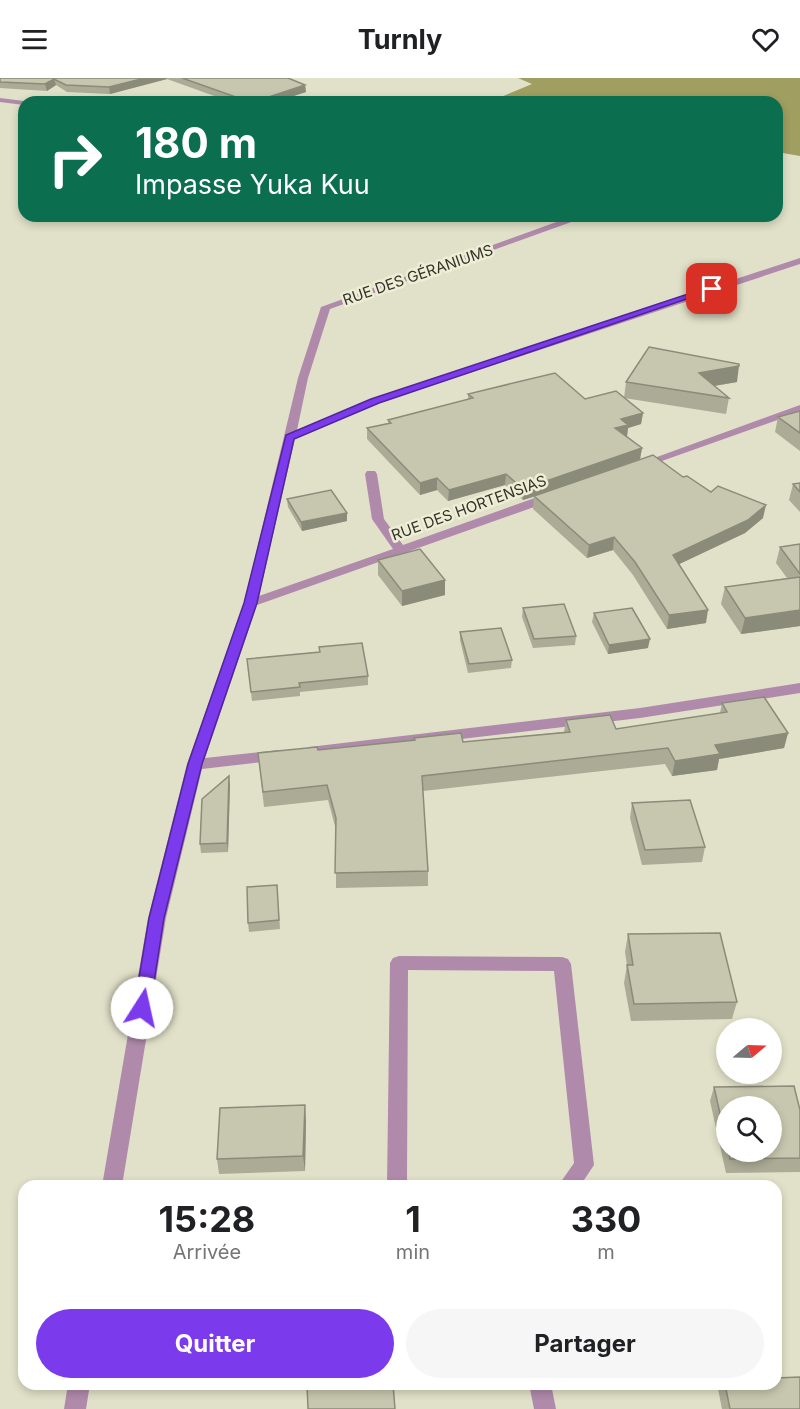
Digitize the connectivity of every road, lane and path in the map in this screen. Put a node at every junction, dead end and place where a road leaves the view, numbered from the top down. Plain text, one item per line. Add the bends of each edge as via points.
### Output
1 (0, 100) edge
2 (18, 102) edge
3 (560, 222) edge
4 (800, 261) edge
5 (800, 408) edge
6 (289, 437) junction
7 (633, 467) edge
8 (371, 474) dead end
9 (566, 491) edge
10 (400, 550) junction
11 (250, 603) junction
12 (800, 688) edge
13 (195, 764) junction
14 (113, 1180) edge
15 (397, 1180) edge
16 (572, 1180) edge
17 (78, 1390) edge
18 (541, 1390) edge
19 (75, 1409) edge
20 (545, 1409) edge

1 - 2 street
3 - 6 street, RUE DES GÉRANIUMS via 326,307
4 - 6 street via 386,397
5 - 7 street
6 - 11 street, RUE DES GÉRANIUMS
8 - 10 street via 378,519
9 - 10 street, RUE DES HORTENSIAS
10 - 11 street, RUE DES HORTENSIAS
11 - 13 street, RUE DES GÉRANIUMS
12 - 13 street via 640,713
13 - 14 street, RUE DES GÉRANIUMS via 157,918
15 - 16 street via 399,963 562,964 584,1164
17 - 19 street
18 - 20 street

